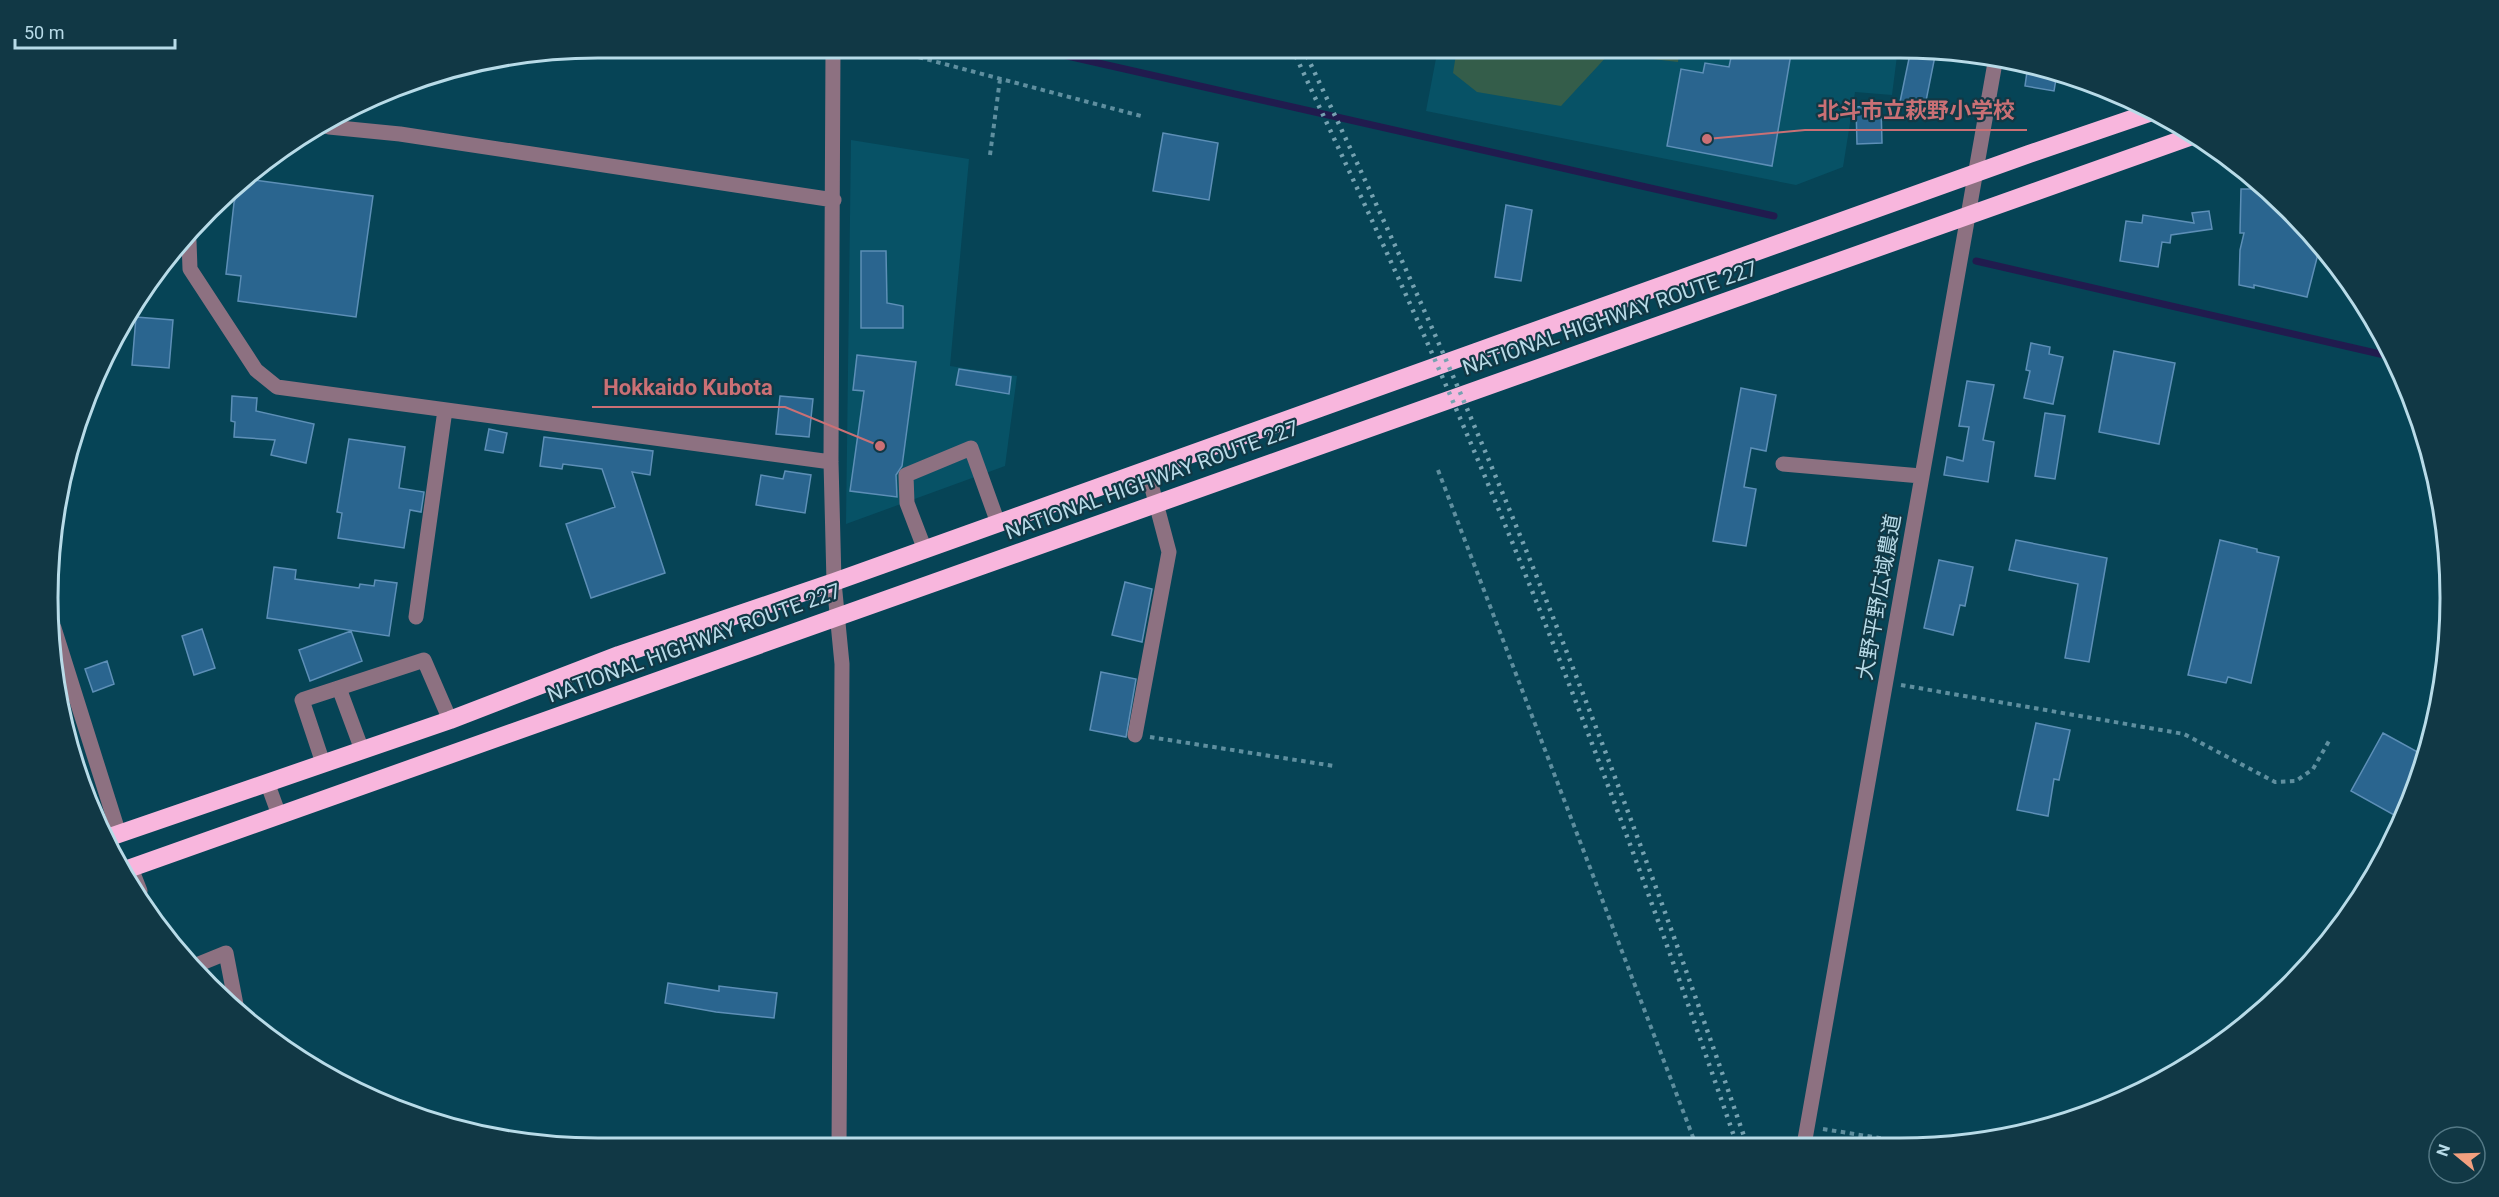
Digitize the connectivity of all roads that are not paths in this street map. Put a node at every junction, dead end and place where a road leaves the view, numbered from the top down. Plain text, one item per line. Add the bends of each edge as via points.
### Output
1 (833, 58) edge
2 (1994, 67) edge
3 (2142, 116) edge
4 (335, 128) edge
5 (2183, 139) edge
6 (1974, 173) junction
7 (834, 200) junction
8 (1966, 216) junction
9 (189, 247) edge
10 (445, 410) junction
11 (831, 462) junction
12 (1783, 464) dead end
13 (1148, 469) junction
14 (1922, 476) junction
15 (1156, 502) junction
16 (998, 523) junction
17 (925, 550) junction
18 (834, 582) junction
19 (837, 616) junction
20 (416, 617) dead end
21 (62, 657) edge
22 (339, 688) junction
23 (450, 720) junction
24 (1135, 735) road end
25 (362, 750) junction
26 (323, 763) junction
27 (267, 782) junction
28 (279, 815) junction
29 (109, 824) edge
30 (114, 836) edge
31 (131, 868) edge
32 (201, 963) edge
33 (234, 997) edge
34 (839, 1138) edge
35 (1805, 1138) edge

1 - 7 street
2 - 6 street, 大野平野広域農道
3 - 6 highway, NATIONAL HIGHWAY ROUTE 227
4 - 7 street via 400,134
5 - 8 highway, NATIONAL HIGHWAY ROUTE 227
6 - 8 street, 大野平野広域農道
6 - 13 highway, NATIONAL HIGHWAY ROUTE 227
7 - 11 street
8 - 14 street, 大野平野広域農道
8 - 15 highway, NATIONAL HIGHWAY ROUTE 227
9 - 10 street via 190,269 256,370 277,387
10 - 11 street
10 - 20 street
11 - 18 street
12 - 14 street
13 - 15 street
13 - 16 highway, NATIONAL HIGHWAY ROUTE 227
14 - 35 street, 大野平野広域農道
15 - 19 highway, NATIONAL HIGHWAY ROUTE 227
15 - 24 street via 1169,552
16 - 17 highway, NATIONAL HIGHWAY ROUTE 227
16 - 17 street via 970,448 906,475 907,503
17 - 18 highway, NATIONAL HIGHWAY ROUTE 227
18 - 19 street
18 - 23 highway, NATIONAL HIGHWAY ROUTE 227 via 619,655
19 - 28 highway, NATIONAL HIGHWAY ROUTE 227
19 - 34 street via 842,664
21 - 29 street
22 - 23 street via 424,660
22 - 25 street
22 - 26 street via 302,700
23 - 25 highway, NATIONAL HIGHWAY ROUTE 227
25 - 26 highway, NATIONAL HIGHWAY ROUTE 227
26 - 27 highway, NATIONAL HIGHWAY ROUTE 227
27 - 28 street
27 - 30 highway, NATIONAL HIGHWAY ROUTE 227
28 - 31 highway, NATIONAL HIGHWAY ROUTE 227
32 - 33 street via 226,953

